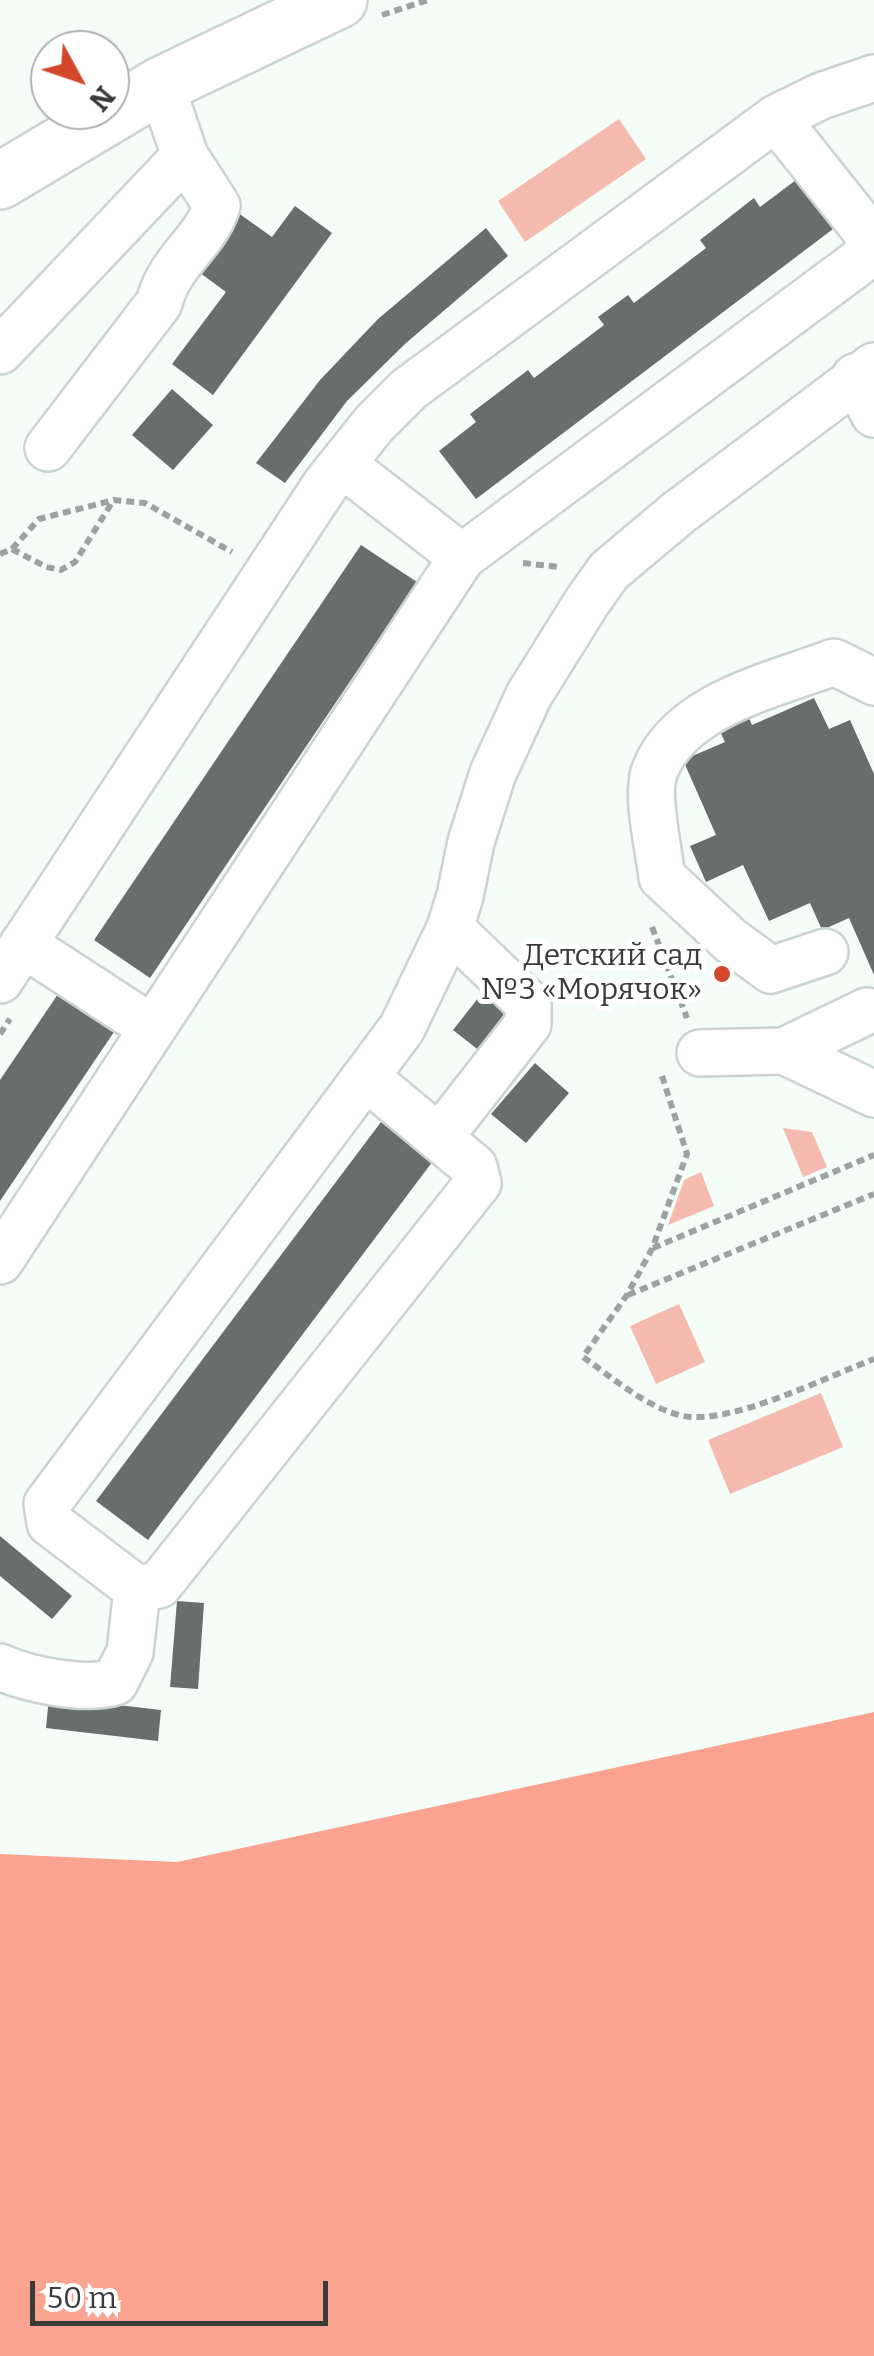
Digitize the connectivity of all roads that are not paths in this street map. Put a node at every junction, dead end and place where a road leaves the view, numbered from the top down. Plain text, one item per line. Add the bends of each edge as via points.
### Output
1 (339, 0) edge
2 (874, 78) edge
3 (160, 85) junction
4 (776, 118) junction
5 (185, 156) junction
6 (0, 181) edge
7 (0, 351) edge
8 (868, 386) edge
9 (48, 448) dead end
10 (342, 464) junction
11 (462, 557) junction
12 (874, 682) edge
13 (450, 928) junction
14 (825, 952) dead end
15 (12, 962) edge
16 (867, 1011) dead end
17 (152, 1028) junction
18 (784, 1051) junction
19 (700, 1053) road end
20 (367, 1078) junction
21 (874, 1094) edge
22 (439, 1138) junction
23 (0, 1260) edge
24 (137, 1589) junction
25 (0, 1667) edge

1 - 3 highway
2 - 4 lane
3 - 5 lane
3 - 6 highway
4 - 10 lane via 409,388
4 - 11 lane via 869,235 863,259
5 - 7 lane
5 - 9 lane via 217,206 212,219 165,281 149,317
8 - 13 lane via 678,513 609,571 529,695 494,773
10 - 11 lane
10 - 15 lane
11 - 17 lane
12 - 14 lane via 834,662 734,700 687,724 654,771 662,877 771,970
13 - 20 lane via 402,1028
13 - 22 lane via 528,1003 528,1024
15 - 17 lane
16 - 18 lane
17 - 23 lane
18 - 19 lane
18 - 21 lane
20 - 22 lane
20 - 24 lane via 47,1504 50,1523
22 - 24 lane via 474,1168 478,1183 159,1585
24 - 25 lane via 130,1652 115,1682 99,1687 19,1676

